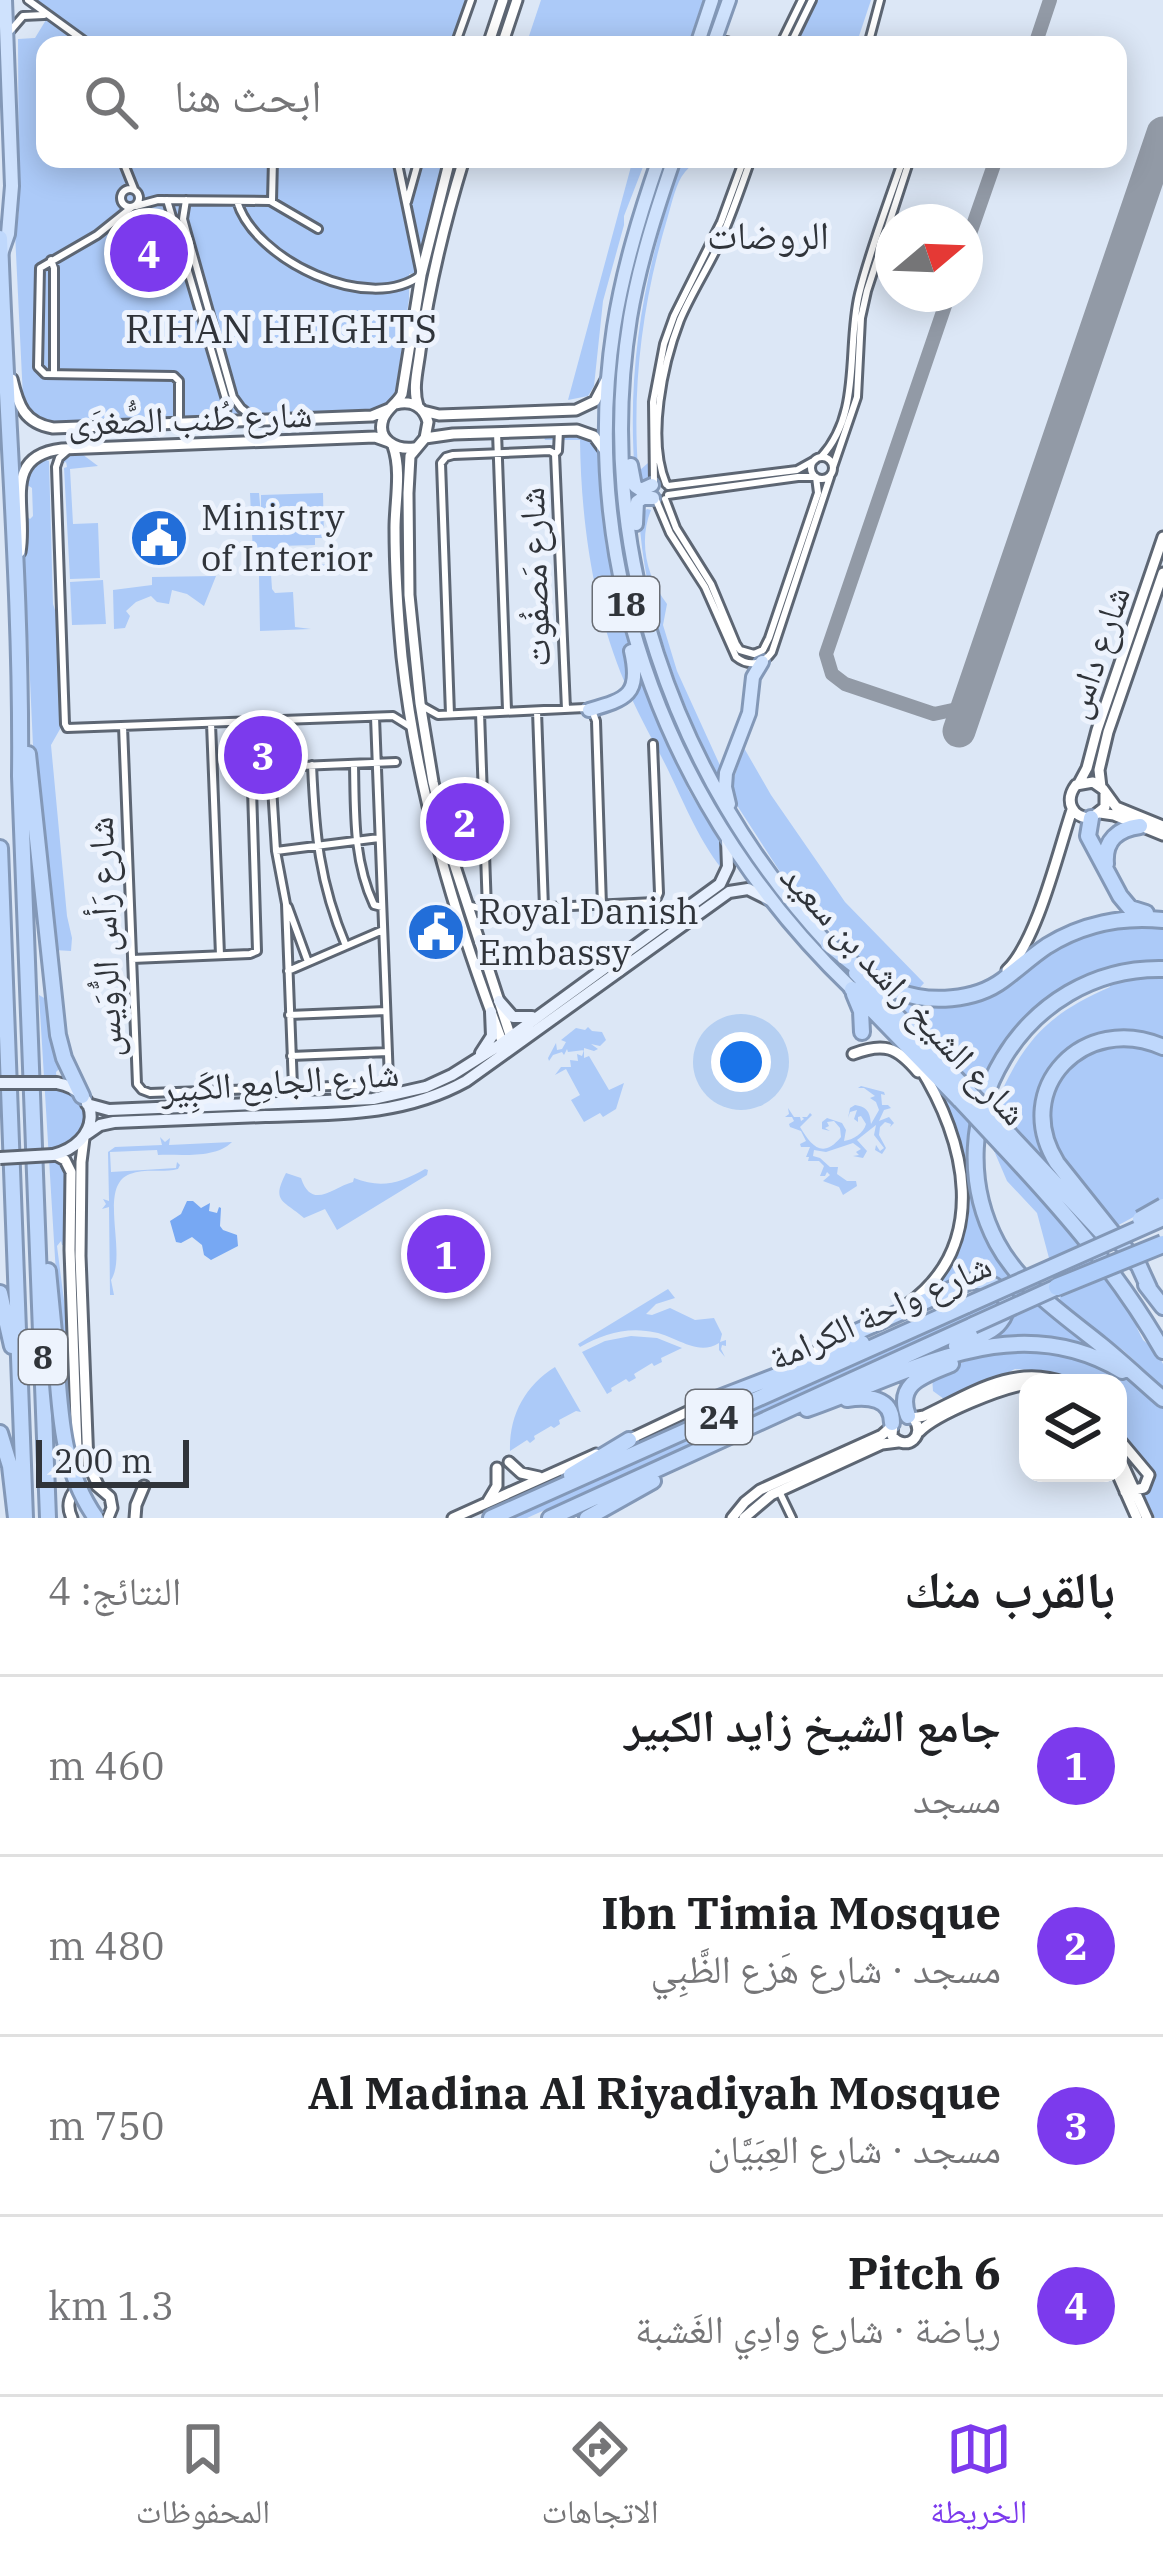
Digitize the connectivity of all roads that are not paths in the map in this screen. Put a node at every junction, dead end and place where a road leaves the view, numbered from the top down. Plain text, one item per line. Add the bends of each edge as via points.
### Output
1 (5, 0) edge
2 (28, 0) edge
3 (471, 0) edge
4 (503, 0) edge
5 (517, 0) edge
6 (712, 0) edge
7 (729, 0) edge
8 (802, 0) edge
9 (812, 0) edge
10 (880, 0) edge
11 (47, 15) junction
12 (80, 36) edge
13 (458, 36) edge
14 (491, 36) edge
15 (505, 36) edge
16 (700, 36) edge
17 (716, 36) edge
18 (785, 36) edge
19 (794, 36) edge
20 (870, 36) edge
21 (8, 63) junction
22 (124, 168) edge
23 (273, 168) edge
24 (399, 168) edge
25 (416, 168) edge
26 (448, 168) edge
27 (462, 168) edge
28 (656, 168) edge
29 (671, 168) edge
30 (744, 168) edge
31 (903, 168) edge
32 (903, 168) edge
33 (124, 171) junction
34 (136, 191) junction
35 (122, 196) junction
36 (163, 200) junction
37 (186, 200) junction
38 (237, 201) junction
39 (272, 202) junction
40 (406, 204) junction
41 (134, 207) junction
42 (114, 219) junction
43 (318, 229) dead end
44 (0, 238) edge
45 (1, 255) edge
46 (51, 260) junction
47 (421, 274) junction
48 (402, 287) junction
49 (416, 302) junction
50 (6, 353) junction
51 (53, 374) junction
52 (608, 375) junction
53 (623, 392) junction
54 (393, 407) junction
55 (420, 409) junction
56 (576, 410) junction
57 (258, 421) junction
58 (218, 422) junction
59 (173, 424) junction
60 (558, 430) junction
61 (578, 430) junction
62 (497, 432) junction
63 (425, 438) junction
64 (391, 444) junction
65 (167, 447) junction
66 (415, 447) junction
67 (69, 449) junction
68 (556, 451) junction
69 (605, 451) junction
70 (498, 452) junction
71 (39, 454) junction
72 (818, 459) junction
73 (56, 467) junction
74 (833, 467) junction
75 (816, 477) junction
76 (830, 477) junction
77 (660, 491) junction
78 (1163, 537) edge
79 (15, 563) junction
80 (432, 572) dead end
81 (444, 572) junction
82 (1163, 573) edge
83 (640, 597) junction
84 (627, 608) junction
85 (761, 662) junction
86 (407, 699) junction
87 (420, 704) junction
88 (566, 709) junction
89 (537, 710) junction
90 (594, 711) junction
91 (507, 712) junction
92 (20, 713) junction
93 (480, 713) junction
94 (450, 714) junction
95 (438, 715) junction
96 (393, 716) junction
97 (375, 717) junction
98 (211, 723) junction
99 (123, 726) junction
100 (418, 729) junction
101 (653, 744) dead end
102 (376, 763) junction
103 (396, 763) dead end
104 (354, 764) junction
105 (300, 766) dead end
106 (312, 766) junction
107 (1079, 783) junction
108 (272, 787) dead end
109 (252, 789) dead end
110 (1103, 790) junction
111 (1072, 810) junction
112 (1096, 816) junction
113 (1140, 826) junction
114 (1163, 830) edge
115 (379, 838) junction
116 (728, 840) junction
117 (356, 841) junction
118 (316, 846) junction
119 (0, 848) edge
120 (275, 851) junction
121 (754, 853) junction
122 (1108, 874) junction
123 (725, 877) junction
124 (734, 890) junction
125 (772, 901) junction
126 (466, 903) junction
127 (286, 904) junction
128 (602, 906) junction
129 (382, 907) junction
130 (544, 908) junction
131 (487, 910) junction
132 (1163, 918) edge
133 (474, 927) junction
134 (383, 930) junction
135 (828, 944) junction
136 (346, 946) junction
137 (220, 955) junction
138 (132, 958) junction
139 (309, 963) junction
140 (1163, 969) edge
141 (288, 971) junction
142 (852, 989) junction
143 (949, 998) junction
144 (495, 1006) junction
145 (386, 1010) junction
146 (546, 1011) junction
147 (290, 1015) junction
148 (879, 1016) junction
149 (862, 1032) dead end
150 (902, 1040) junction
151 (508, 1045) junction
152 (1163, 1047) edge
153 (388, 1052) junction
154 (853, 1054) dead end
155 (291, 1056) junction
156 (476, 1060) junction
157 (944, 1066) junction
158 (0, 1083) edge
159 (293, 1087) junction
160 (336, 1094) junction
161 (964, 1096) junction
162 (85, 1100) junction
163 (944, 1112) junction
164 (86, 1136) junction
165 (1006, 1140) junction
166 (55, 1155) junction
167 (0, 1158) edge
168 (38, 1195) junction
169 (1163, 1206) edge
170 (1163, 1218) edge
171 (1163, 1242) edge
172 (1012, 1285) junction
173 (1057, 1287) joint
174 (1149, 1288) junction
175 (0, 1293) edge
176 (1163, 1306) edge
177 (946, 1313) junction
178 (852, 1334) junction
179 (1014, 1344) junction
180 (1163, 1352) edge
181 (909, 1369) junction
182 (1019, 1377) edge
183 (1019, 1386) edge
184 (1157, 1394) edge
185 (719, 1398) junction
186 (824, 1403) junction
187 (22, 1409) junction
188 (911, 1417) junction
189 (762, 1424) junction
190 (891, 1425) junction
191 (919, 1432) junction
192 (0, 1433) edge
193 (628, 1440) junction
194 (898, 1442) junction
195 (714, 1445) junction
196 (1127, 1449) edge
197 (509, 1462) dead end
198 (496, 1468) dead end
199 (545, 1477) junction
200 (1124, 1482) edge
201 (1127, 1482) edge
202 (98, 1485) junction
203 (144, 1486) dead end
204 (76, 1489) junction
205 (778, 1491) junction
206 (1130, 1491) junction
207 (493, 1511) edge
208 (70, 1516) edge
209 (107, 1517) edge
210 (21, 1518) edge
211 (48, 1518) edge
212 (135, 1518) edge
213 (453, 1518) edge
214 (550, 1518) edge
215 (587, 1518) edge
216 (732, 1518) edge
217 (743, 1518) edge
218 (792, 1518) edge
219 (1137, 1518) edge
220 (1148, 1518) edge

1 - 21 main road
2 - 11 street
3 - 13 street
4 - 14 street
5 - 15 street
6 - 16 main road
7 - 17 main road
8 - 18 street
9 - 19 street
10 - 20 street
11 - 12 street
11 - 21 street via 14,23
21 - 45 main road via 12,188
22 - 33 street
23 - 39 street
24 - 40 street
25 - 40 street
26 - 47 street
27 - 55 street via 422,338
28 - 52 main road, شارع الشيخ راشد بن سعيد / 18 via 621,286
29 - 53 main road, شارع الشيخ راشد بن سعيد / 18 via 637,285
30 - 77 street via 664,344 653,402
31 - 72 street via 860,290 846,411
32 - 74 street via 861,318 857,397
33 - 34 street
33 - 35 street
34 - 35 street
34 - 36 street
34 - 41 street
35 - 41 street
35 - 42 street
36 - 37 street
36 - 41 street
36 - 58 street via 227,403
37 - 38 street
37 - 57 street via 183,219 233,397
38 - 39 street
38 - 48 street via 259,236 314,275
39 - 43 street
40 - 47 street
41 - 42 street
42 - 46 street
44 - 45 highway, 8
45 - 50 highway, 8
46 - 51 street
46 - 51 street via 38,273 37,364
47 - 48 street
47 - 49 street
48 - 49 street
49 - 54 street
50 - 59 street, شارع طُنب الصُّغرَى via 18,403 38,424
50 - 79 highway, 8
51 - 59 street via 176,376
52 - 56 street via 595,401
52 - 69 main road, شارع الشيخ راشد بن سعيد / 18
53 - 77 main road via 633,482
53 - 83 main road, شارع الشيخ راشد بن سعيد / 18 via 622,453
54 - 55 street
54 - 57 street, شارع طُنب الصُّغرَى via 372,416
54 - 64 street via 382,424
55 - 56 street
55 - 63 street
56 - 61 street via 588,419
57 - 58 street, شارع طُنب الصُّغرَى
58 - 59 street, شارع طُنب الصُّغرَى
59 - 65 street via 158,435
60 - 61 street
60 - 62 street
60 - 68 street
61 - 69 street
62 - 63 street
62 - 70 street
63 - 66 street
64 - 65 street, شارع طُنب الصُّغرَى via 375,437
64 - 66 street
64 - 86 street
65 - 67 street, شارع طُنب الصُّغرَى
66 - 87 street via 407,546
67 - 71 street, شارع طُنب الصُّغرَى
67 - 73 street
68 - 70 street, شارع مَصفُوت
68 - 88 street, شارع مَصفُوت
69 - 84 main road, شارع الشيخ راشد بن سعيد / 18
70 - 81 street, شارع مَصفُوت via 441,463
70 - 91 street
71 - 73 street
71 - 79 street, شارع طُنب الصُّغرَى via 21,478
72 - 74 street
72 - 75 street
72 - 77 street via 796,470
73 - 99 street via 66,714 70,725
74 - 76 street
75 - 76 street
75 - 77 street
75 - 77 street via 818,493 769,638 754,654 736,644
76 - 85 street via 772,652
77 - 83 main road via 635,506
77 - 85 street via 670,533 736,657
78 - 107 street, شارع داس
79 - 92 highway, 8
80 - 81 street
81 - 94 street, شارع مَصفُوت
82 - 110 street, شارع داس via 1108,732
83 - 121 main road, شارع الشيخ راشد بن سعيد / 18 via 687,734
84 - 90 main road via 634,682 618,702
84 - 116 main road, شارع الشيخ راشد بن سعيد / 18 via 680,756
85 - 121 main road via 725,773 727,799
86 - 96 street
86 - 100 street
87 - 95 street
87 - 100 street
88 - 89 street
88 - 90 street
89 - 91 street
89 - 130 street
90 - 128 street
91 - 93 street
92 - 162 highway via 58,1035
92 - 168 highway, 8
93 - 94 street
93 - 131 street
94 - 95 street
95 - 100 street
96 - 97 street
96 - 100 street
97 - 98 street
97 - 102 street
98 - 99 street
98 - 137 street
99 - 138 street, شارع رَأس الرُّوَيس
100 - 126 street
100 - 144 street via 439,855
101 - 128 street via 658,896 649,904
102 - 103 street
102 - 104 street
102 - 115 street
104 - 106 street
104 - 117 street
105 - 106 street
106 - 118 street
107 - 110 street
107 - 111 street
108 - 120 street
109 - 137 street via 258,949
110 - 112 street via 1105,807
110 - 114 street via 1119,808
111 - 112 street
111 - 143 street via 1015,962
112 - 113 street
112 - 122 highway via 1089,839
113 - 114 street
113 - 122 highway via 1110,841
115 - 117 street
115 - 129 street
116 - 123 main road
116 - 125 main road, شارع الشيخ راشد بن سعيد / 18
117 - 118 street
117 - 129 street via 370,898
118 - 120 street
118 - 136 street
119 - 187 highway, 8
120 - 127 street
121 - 135 main road, شارع الشيخ راشد بن سعيد / 18
122 - 132 highway via 1130,908
123 - 124 main road via 739,878
123 - 146 main road, شارع الجامِع الكَبِير
124 - 125 main road
124 - 151 main road, شارع الجامِع الكَبِير
125 - 142 main road, شارع الشيخ راشد بن سعيد / 18
126 - 131 street
126 - 133 street
127 - 139 street
127 - 141 street
128 - 130 street
129 - 134 street
130 - 131 street
131 - 133 street
132 - 143 highway via 1075,932 990,989
133 - 144 street
134 - 136 street
134 - 145 street
135 - 143 highway via 899,992
135 - 157 highway, شارع الشيخ راشد بن سعيد / 18
136 - 139 street
137 - 138 street
138 - 159 street, شارع رَأس الرُّوَيس via 142,1090
139 - 141 street
140 - 184 highway via 1090,984 1032,1021 994,1073 975,1146 985,1214 1011,1264
141 - 147 street
142 - 148 highway, شارع الشيخ راشد بن سعيد / 18
142 - 149 highway
144 - 146 main road via 520,1019
144 - 151 street
144 - 156 main road via 492,1036
145 - 147 street
145 - 153 street
146 - 151 main road, شارع الجامِع الكَبِير
147 - 155 street
148 - 150 highway, شارع الشيخ راشد بن سعيد / 18
148 - 157 highway
150 - 161 highway, شارع الشيخ راشد بن سعيد / 18
150 - 163 street
151 - 156 main road, شارع الجامِع الكَبِير
151 - 164 main road, شارع الجامِع الكَبِير via 460,1084 419,1102 372,1112 114,1122
152 - 174 highway via 1105,1039 1071,1055 1047,1089 1041,1119 1057,1163
153 - 155 street
153 - 160 street, شارع رَأس الرُّوَيس via 387,1083
154 - 163 street via 879,1046 898,1053
155 - 159 street
156 - 160 main road, شارع الجامِع الكَبِير via 418,1090 385,1098
157 - 161 highway, شارع الشيخ راشد بن سعيد / 18
158 - 162 main road, bridge via 68,1085
159 - 160 street, شارع رَأس الرُّوَيس
160 - 162 main road, شارع الجامِع الكَبِير via 114,1110
161 - 165 highway, شارع الشيخ راشد بن سعيد / 18, bridge
162 - 164 main road
163 - 178 street via 963,1198 951,1253 916,1298
164 - 166 main road, شارع الجامِع الكَبِير
164 - 202 street via 80,1256 88,1468
165 - 174 highway, شارع الشيخ راشد بن سعيد / 18
165 - 180 highway, شارع الشيخ راشد بن سعيد / 18 via 1117,1277
166 - 167 main road, bridge
166 - 204 street via 71,1172
168 - 209 highway, bridge via 64,1444 74,1479
168 - 211 highway, 8
169 - 172 highway, bridge
170 - 172 highway, شارع واحة الكرامة / 24, bridge
171 - 173 highway, bridge
172 - 177 highway, شارع واحة الكرامة / 24, bridge
173 - 189 highway, شارع واحة الكرامة / 24, bridge
174 - 176 highway, شارع الشيخ راشد بن سعيد / 18
175 - 187 highway
177 - 185 highway
177 - 207 highway, شارع واحة الكرامة / 24
178 - 181 highway via 974,1280 997,1286 1006,1309 997,1325
178 - 185 street
179 - 181 highway
179 - 184 highway via 1077,1351
179 - 188 highway via 917,1380 904,1397
181 - 186 highway
182 - 188 street
183 - 191 street
185 - 193 street
186 - 189 highway
186 - 190 highway via 874,1399 888,1406
187 - 210 highway, 8
188 - 190 street
188 - 191 street
189 - 195 highway, شارع واحة الكرامة / 24
190 - 194 street
190 - 216 street via 760,1490
191 - 194 street via 910,1443
192 - 210 highway
193 - 199 street
193 - 207 highway
194 - 205 street
195 - 214 highway, شارع واحة الكرامة / 24
195 - 215 highway
196 - 206 street via 1149,1475
197 - 199 street
198 - 207 street
199 - 207 street
200 - 206 street
201 - 206 street
202 - 204 street
202 - 209 street via 110,1497
203 - 212 street
204 - 208 street
205 - 217 street
205 - 218 street
206 - 219 street
206 - 220 street
207 - 213 street

